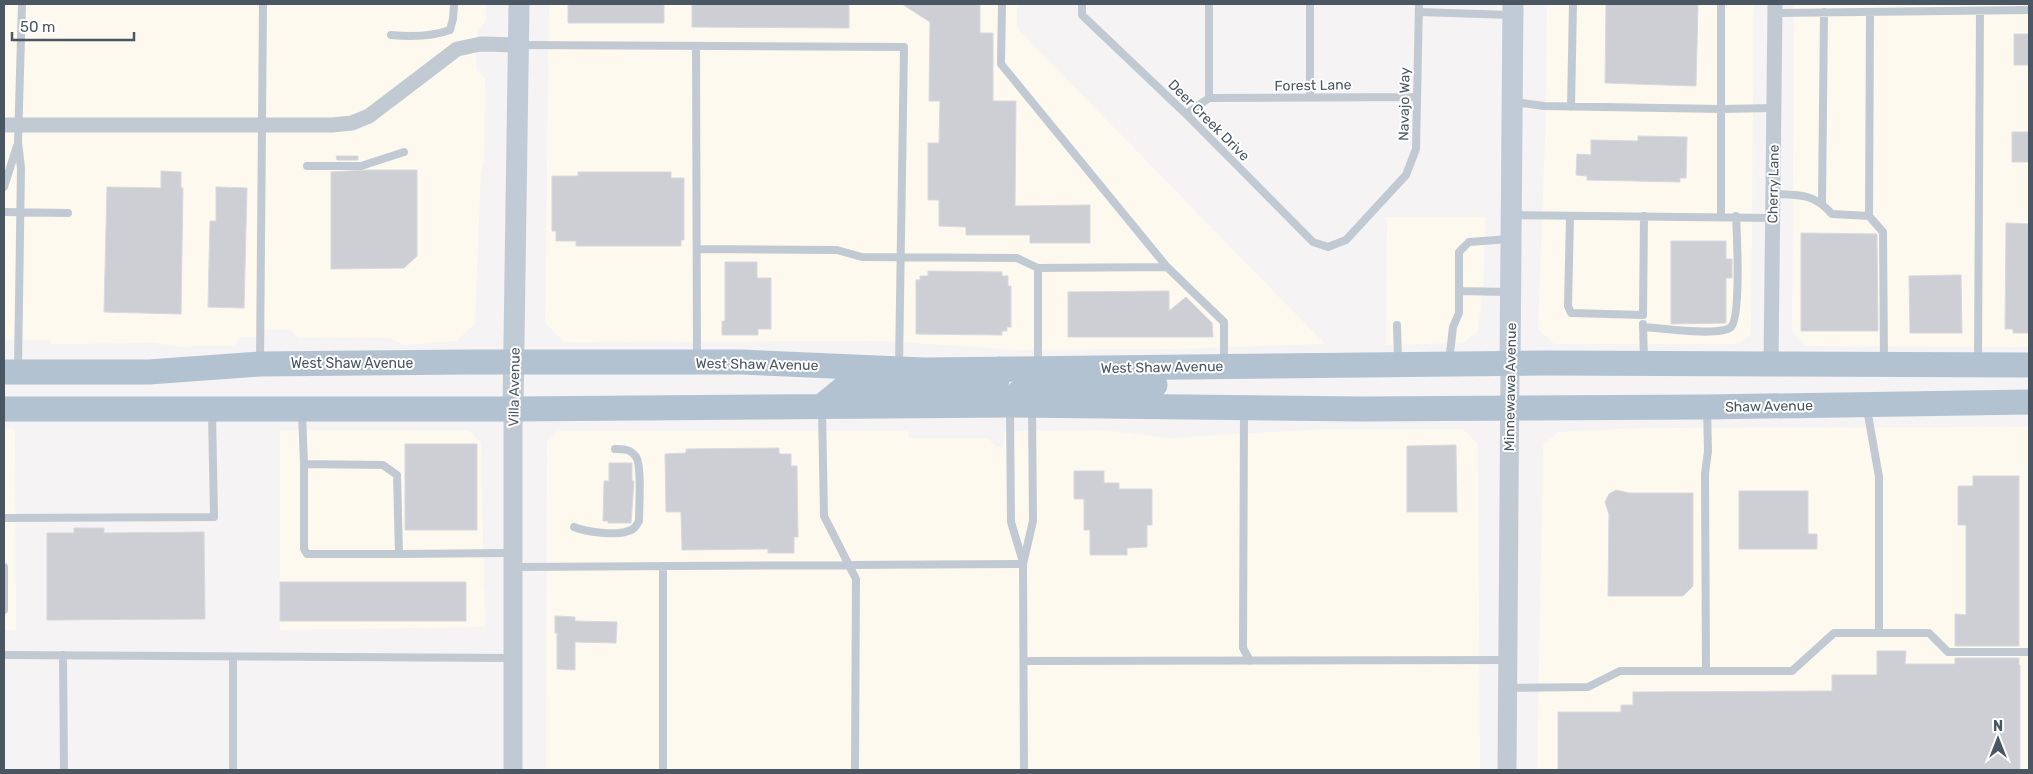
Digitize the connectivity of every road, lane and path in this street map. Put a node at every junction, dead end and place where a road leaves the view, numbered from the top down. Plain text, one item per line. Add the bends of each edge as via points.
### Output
1 (22, 4) edge
2 (263, 4) edge
3 (454, 4) edge
4 (519, 4) edge
5 (1002, 4) edge
6 (1082, 4) edge
7 (1209, 4) edge
8 (1310, 4) edge
9 (1419, 4) edge
10 (1573, 4) edge
11 (1721, 4) edge
12 (1775, 8) edge
13 (1513, 10) edge
14 (2029, 10) edge
15 (1980, 11) junction
16 (1419, 12) junction
17 (1824, 12) junction
18 (1870, 12) junction
19 (391, 35) dead end
20 (518, 45) junction
21 (696, 46) junction
22 (1417, 96) junction
23 (1310, 97) junction
24 (1209, 98) junction
25 (1512, 102) junction
26 (1571, 107) junction
27 (1774, 108) junction
28 (1720, 109) junction
29 (1186, 114) junction
30 (11, 125) edge
31 (262, 125) junction
32 (18, 142) junction
33 (404, 152) dead end
34 (307, 166) dead end
35 (4, 187) edge
36 (1773, 194) junction
37 (1822, 202) junction
38 (4, 212) edge
39 (20, 213) junction
40 (68, 213) dead end
41 (1511, 215) junction
42 (1570, 216) junction
43 (1644, 216) junction
44 (1736, 216) junction
45 (1869, 216) junction
46 (1720, 217) junction
47 (1773, 218) junction
48 (1511, 239) junction
49 (1328, 248) joint
50 (697, 249) junction
51 (900, 257) junction
52 (1167, 267) junction
53 (1038, 268) junction
54 (1460, 291) junction
55 (1510, 292) junction
56 (1643, 315) junction
57 (1397, 325) dead end
58 (1644, 327) junction
59 (514, 362) junction
60 (697, 362) junction
61 (1644, 363) junction
62 (260, 364) junction
63 (1398, 364) junction
64 (1449, 364) junction
65 (1510, 364) junction
66 (1772, 364) junction
67 (1884, 365) junction
68 (2029, 365) edge
69 (1224, 366) junction
70 (1978, 366) junction
71 (999, 368) junction
72 (899, 369) junction
73 (1038, 369) junction
74 (8, 378) edge
75 (2029, 402) edge
76 (1866, 404) junction
77 (822, 406) junction
78 (1021, 406) junction
79 (1707, 407) junction
80 (1244, 408) junction
81 (1509, 408) junction
82 (4, 409) edge
83 (212, 409) junction
84 (302, 409) junction
85 (513, 409) junction
86 (615, 449) dead end
87 (304, 464) junction
88 (4, 518) edge
89 (574, 527) dead end
90 (399, 554) junction
91 (513, 560) junction
92 (1023, 564) junction
93 (849, 565) junction
94 (663, 566) junction
95 (4, 567) edge
96 (4, 610) edge
97 (1879, 633) junction
98 (2029, 652) edge
99 (4, 655) edge
100 (63, 655) junction
101 (233, 657) junction
102 (512, 658) junction
103 (1507, 660) junction
104 (1024, 661) junction
105 (1250, 661) junction
106 (1706, 671) junction
107 (1507, 688) junction
108 (64, 770) edge
109 (233, 770) edge
110 (513, 770) edge
111 (664, 770) edge
112 (855, 770) edge
113 (1024, 770) edge
114 (1507, 770) edge

1 - 30 lane
2 - 31 lane
3 - 19 lane via 450,30 423,36
4 - 20 main road, Villa Avenue
5 - 52 lane via 1001,64
6 - 29 lane, Deer Creek Drive via 1082,15
7 - 24 lane
8 - 23 lane
9 - 16 lane, Navajo Way
10 - 26 lane
11 - 28 lane
12 - 17 lane
12 - 27 street, Cherry Lane
13 - 16 lane
13 - 25 main road, Minnewawa Avenue
14 - 15 lane
15 - 18 lane
15 - 70 lane
16 - 22 lane, Navajo Way
17 - 18 lane
17 - 37 lane
18 - 45 lane
20 - 21 lane
20 - 31 street via 481,44 457,50 360,120 332,125
20 - 59 main road, Villa Avenue
21 - 50 lane
21 - 51 lane via 904,47
22 - 23 lane, Forest Lane
22 - 49 lane, Navajo Way via 1416,149 1406,175 1346,240
23 - 24 lane, Forest Lane
24 - 29 lane
25 - 26 lane
25 - 41 main road, Minnewawa Avenue
26 - 28 lane
27 - 28 lane
27 - 36 street, Cherry Lane
28 - 46 lane
29 - 49 lane, Deer Creek Drive via 1314,242
30 - 31 street
30 - 32 lane
31 - 62 lane
32 - 35 lane
32 - 39 lane
33 - 34 lane via 361,166
36 - 37 lane via 1803,195
36 - 47 street, Cherry Lane
37 - 45 lane via 1832,214
38 - 39 lane
39 - 40 lane
39 - 74 lane
41 - 42 lane
41 - 48 main road, Minnewawa Avenue
42 - 43 lane
42 - 56 lane via 1568,306 1571,313
43 - 46 lane
43 - 56 lane
44 - 46 lane
44 - 47 lane
44 - 58 lane via 1738,280 1731,327 1707,332
45 - 67 lane via 1883,232
47 - 66 street, Cherry Lane
48 - 54 lane via 1468,242 1459,252
48 - 55 main road, Minnewawa Avenue
50 - 51 lane via 837,250 862,257
50 - 60 lane
51 - 53 lane via 1017,258
51 - 72 lane
52 - 53 lane
52 - 69 lane via 1224,322
53 - 73 lane
54 - 55 lane
54 - 64 lane
55 - 65 main road, Minnewawa Avenue
56 - 58 lane
57 - 63 lane
58 - 61 lane
59 - 60 main road, West Shaw Avenue
59 - 62 main road, West Shaw Avenue
59 - 85 main road, Villa Avenue
60 - 72 main road, West Shaw Avenue
61 - 65 main road
61 - 66 main road
62 - 74 main road, West Shaw Avenue
63 - 64 main road, West Shaw Avenue
63 - 69 main road, West Shaw Avenue
64 - 65 main road, West Shaw Avenue
65 - 81 street, Minnewawa Avenue
66 - 67 main road
67 - 70 main road
68 - 70 main road
69 - 73 main road, West Shaw Avenue
69 - 78 main road via 1198,384 1031,387 1014,396
71 - 72 main road, West Shaw Avenue
71 - 73 main road, West Shaw Avenue
71 - 77 main road via 998,380 993,387 985,389 844,388
75 - 76 main road, Shaw Avenue
76 - 79 main road, Shaw Avenue
76 - 97 lane via 1879,476
77 - 78 main road
77 - 85 main road
77 - 93 lane via 824,516
78 - 80 main road
78 - 92 lane via 1033,521
78 - 92 lane via 1011,522
79 - 81 main road, Shaw Avenue
79 - 106 lane
80 - 81 main road
80 - 105 lane via 1244,648
81 - 103 street, Minnewawa Avenue
82 - 83 main road
83 - 84 main road
83 - 88 lane via 214,517
84 - 85 main road
84 - 87 lane
85 - 91 street, Villa Avenue
86 - 89 lane via 633,453 639,464 639,521 627,532 586,532
87 - 90 lane via 384,465 397,475
87 - 90 lane via 304,549 307,554
90 - 91 lane
91 - 94 lane
91 - 102 street, Villa Avenue
92 - 93 lane
92 - 104 lane
93 - 94 lane
93 - 112 lane via 856,579
94 - 111 lane
95 - 96 lane
97 - 98 lane via 1929,633 1948,652
97 - 106 lane via 1834,634 1792,671
99 - 100 lane
100 - 101 lane
100 - 108 lane
101 - 102 lane
101 - 109 lane
102 - 110 street, Villa Avenue
103 - 105 lane
103 - 107 street, Minnewawa Avenue
104 - 105 lane
104 - 113 lane
106 - 107 lane via 1620,671 1588,687
107 - 114 street, Minnewawa Avenue

